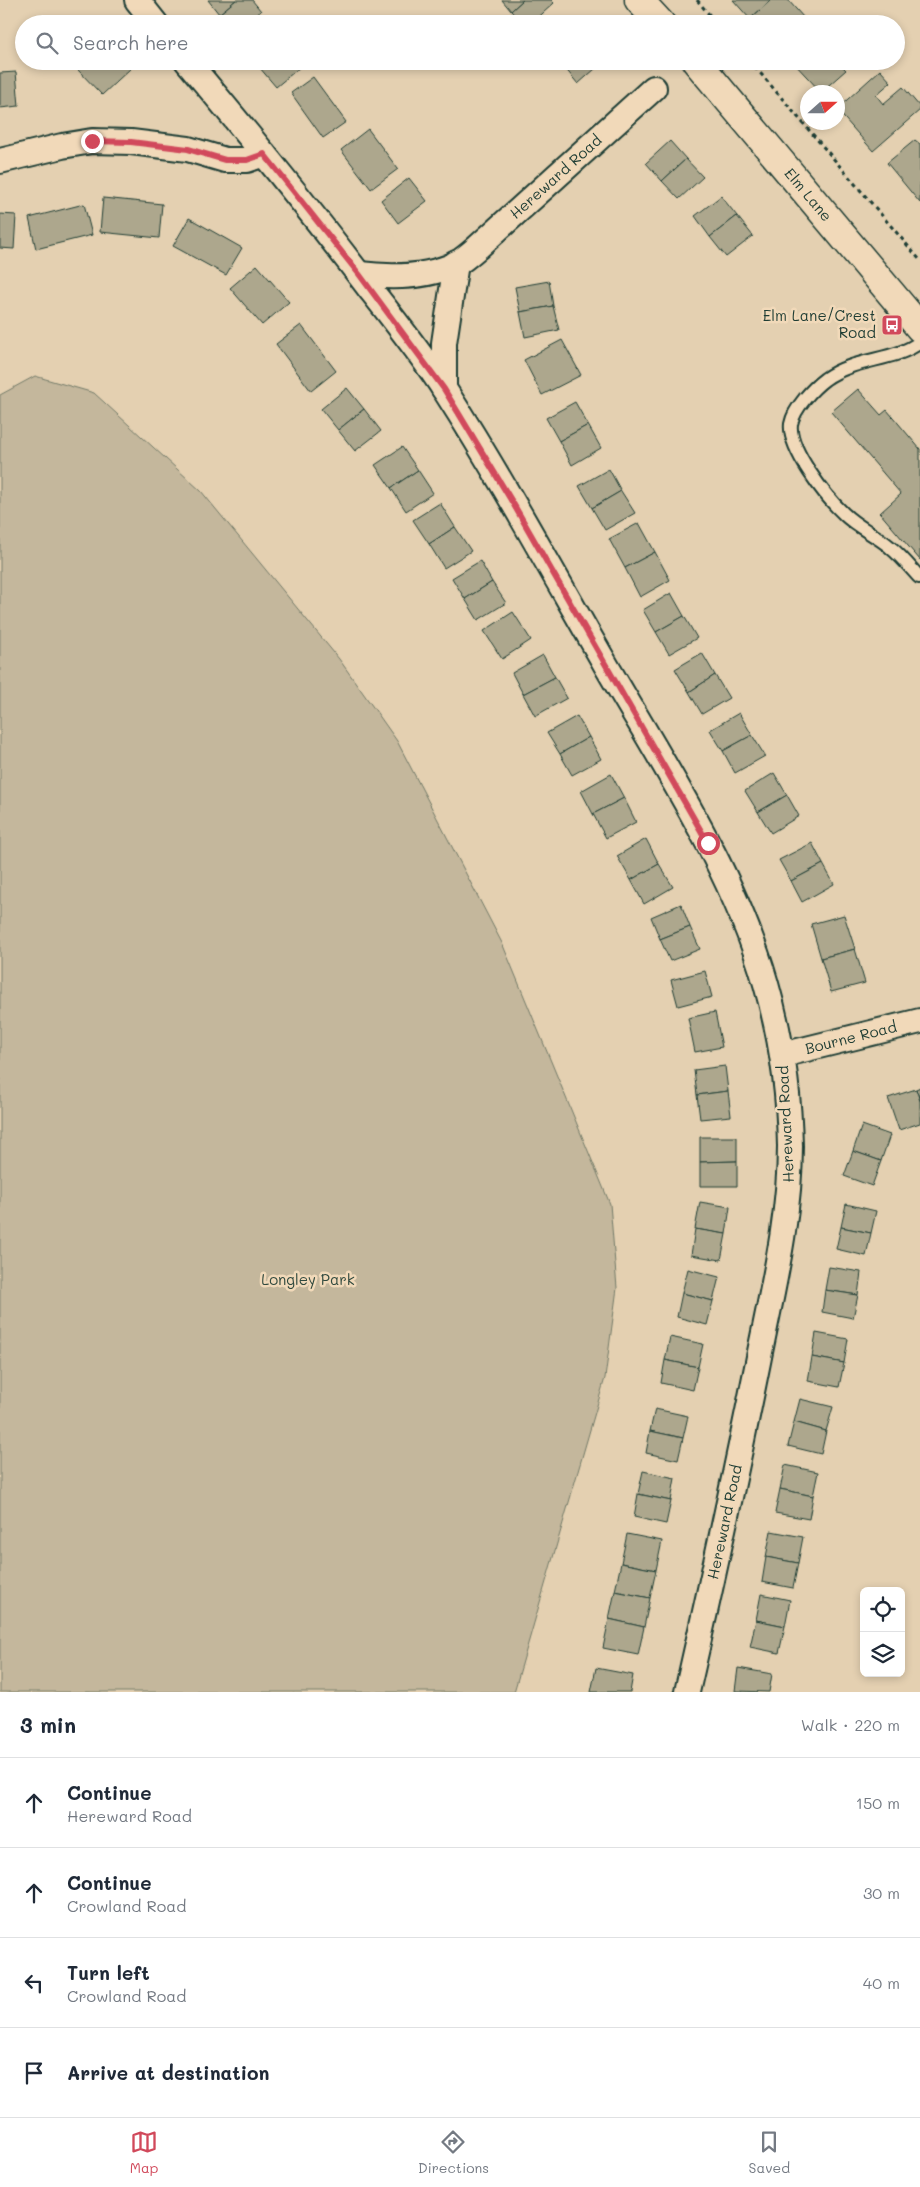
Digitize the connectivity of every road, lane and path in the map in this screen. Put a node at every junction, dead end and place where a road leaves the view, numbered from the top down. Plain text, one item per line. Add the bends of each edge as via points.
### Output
1 (137, 0) edge
2 (639, 0) edge
3 (697, 0) edge
4 (149, 15) edge
5 (653, 15) edge
6 (710, 15) edge
7 (195, 70) edge
8 (704, 70) edge
9 (758, 70) edge
10 (654, 88) dead end
11 (264, 154) junction
12 (0, 161) edge
13 (920, 260) edge
14 (456, 263) junction
15 (359, 274) junction
16 (920, 328) edge
17 (920, 342) edge
18 (444, 389) junction
19 (919, 577) edge
20 (920, 1021) edge
21 (782, 1055) junction
22 (687, 1692) edge

1 - 4 street
2 - 5 street
3 - 6 path
7 - 11 street
8 - 16 street, Elm Lane
9 - 13 path
10 - 14 street, Hereward Road via 478,247
11 - 12 street via 247,160 225,160 188,149 92,141
11 - 15 street
14 - 15 street, Hereward Road via 429,273 384,277
14 - 18 street via 444,343
15 - 18 street, Hereward Road
17 - 19 lane via 897,353 845,367 824,380 802,400 791,424 795,448 844,514 890,547
18 - 21 street, Hereward Road via 708,843 754,948
20 - 21 street, Bourne Road
21 - 22 street, Hereward Road via 790,1143 789,1192 783,1236

